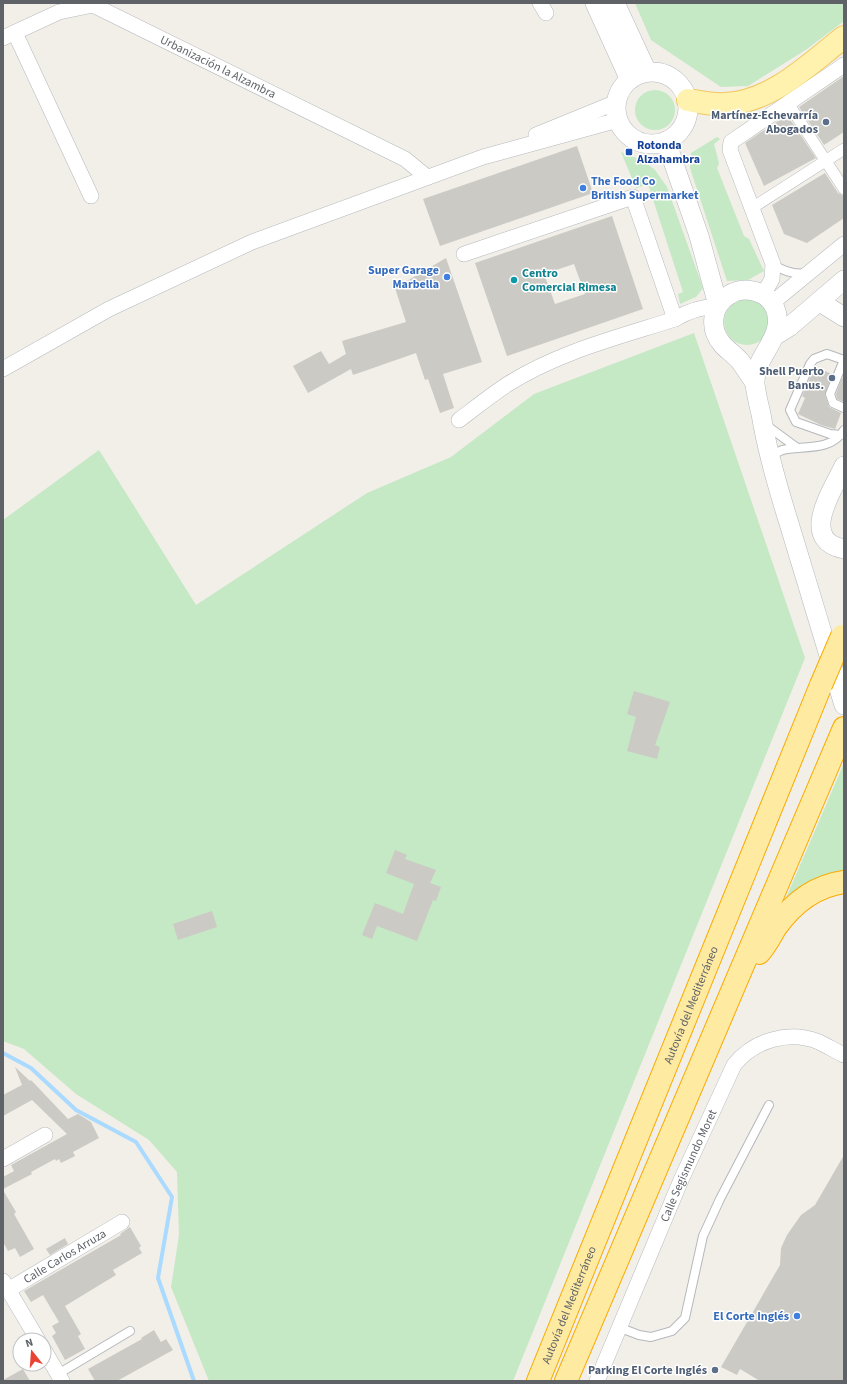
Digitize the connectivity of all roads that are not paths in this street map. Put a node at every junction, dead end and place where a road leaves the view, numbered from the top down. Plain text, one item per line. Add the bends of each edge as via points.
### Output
1 (595, 3) edge
2 (615, 3) edge
3 (93, 4) edge
4 (9, 36) edge
5 (844, 37) edge
6 (844, 66) edge
7 (647, 72) junction
8 (630, 80) junction
9 (688, 100) junction
10 (788, 103) junction
11 (618, 111) junction
12 (666, 141) junction
13 (844, 149) edge
14 (825, 161) junction
15 (427, 177) junction
16 (844, 189) edge
17 (91, 196) dead end
18 (752, 208) junction
19 (844, 244) edge
20 (464, 254) dead end
21 (707, 262) junction
22 (773, 264) junction
23 (810, 272) junction
24 (844, 280) edge
25 (739, 290) junction
26 (768, 299) junction
27 (820, 302) junction
28 (717, 308) junction
29 (682, 317) junction
30 (844, 317) edge
31 (773, 340) junction
32 (732, 352) junction
33 (844, 360) edge
34 (3, 369) edge
35 (755, 383) junction
36 (844, 408) edge
37 (459, 420) dead end
38 (762, 421) junction
39 (842, 433) edge
40 (796, 447) junction
41 (771, 464) junction
42 (844, 466) edge
43 (844, 549) edge
44 (843, 633) edge
45 (844, 705) edge
46 (842, 733) edge
47 (844, 882) edge
48 (739, 971) junction
49 (844, 1055) edge
50 (769, 1105) dead end
51 (44, 1135) dead end
52 (3, 1159) edge
53 (122, 1222) dead end
54 (6, 1285) edge
55 (618, 1327) junction
56 (130, 1331) dead end
57 (33, 1332) edge
58 (52, 1364) edge
59 (60, 1378) edge
60 (538, 1381) edge
61 (566, 1381) edge
62 (597, 1381) edge

1 - 8 street
2 - 7 street
3 - 4 street, Urbanización la Alzambra via 59,12
3 - 15 street, Urbanización la Alzambra via 405,159
4 - 17 street
5 - 9 main road via 783,84 755,98 725,104
6 - 10 street
7 - 8 street
7 - 9 street via 660,72 683,88
8 - 11 street via 624,86
9 - 12 street via 687,120 682,129
10 - 14 street
10 - 18 street via 731,142 730,150
11 - 12 street via 624,130 643,142 655,144
11 - 15 street via 584,114 484,157
12 - 21 street
13 - 14 street
14 - 16 street
14 - 18 street
15 - 34 street via 252,242 109,309
18 - 22 street
19 - 23 street
20 - 29 street via 633,197
21 - 25 street via 722,285 727,289
21 - 28 street
22 - 23 lane via 797,274
22 - 26 street
23 - 26 street
24 - 27 street
25 - 26 street via 748,290
25 - 28 street via 731,293
26 - 31 street via 778,316 778,326
27 - 30 street
27 - 31 street
28 - 29 street
28 - 32 street via 714,330 724,346
29 - 37 street via 584,348 549,363 508,384
31 - 32 street via 762,351 752,354
31 - 35 street via 758,368
32 - 35 street
33 - 36 lane via 830,394 833,403
33 - 39 lane via 827,354 814,359 790,410 796,422 830,434
35 - 38 street
38 - 40 lane
38 - 41 street
39 - 40 lane via 828,445 816,448
40 - 41 lane via 777,453 773,456
41 - 45 street
42 - 43 street via 821,516 820,525 830,545
44 - 60 highway, Autovía del Mediterráneo, bridge
46 - 48 highway
47 - 48 highway via 816,890 797,902 785,914 761,951
48 - 61 highway
49 - 55 street, Calle Segismundo Moret via 818,1042 788,1037 758,1044 740,1058 729,1073
50 - 55 lane via 703,1236 685,1318 672,1331 651,1337
51 - 52 street
53 - 54 street, Calle Carlos Arruza
54 - 57 street
55 - 62 street, Calle Segismundo Moret
56 - 59 lane
58 - 59 street

